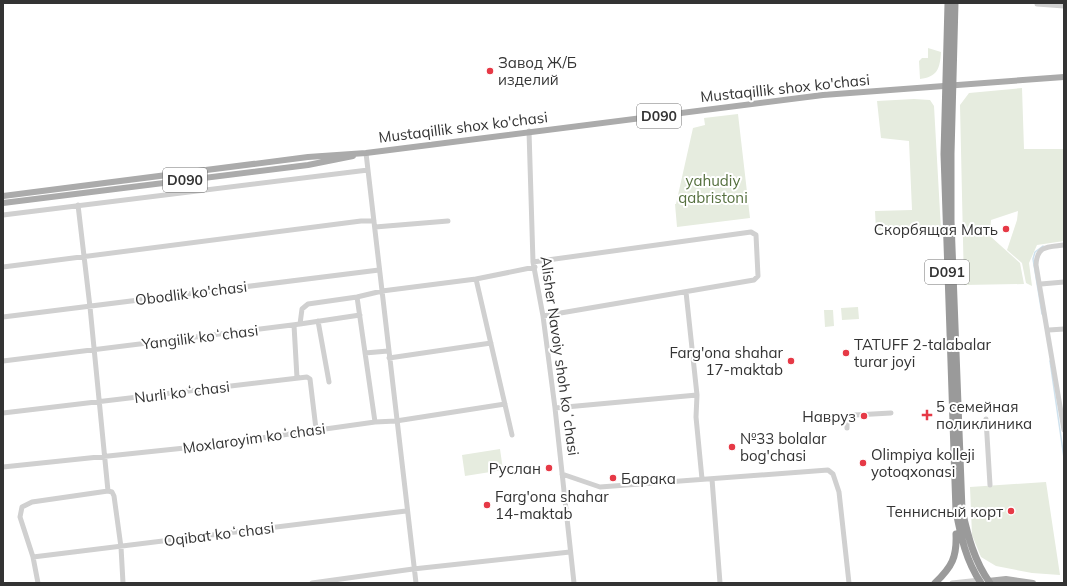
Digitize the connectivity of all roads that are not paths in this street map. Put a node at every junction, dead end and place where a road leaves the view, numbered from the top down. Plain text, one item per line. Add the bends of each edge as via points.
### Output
1 (948, 3) edge
2 (955, 3) edge
3 (1037, 4) dead end
4 (1064, 6) edge
5 (1064, 76) edge
6 (952, 86) junction
7 (944, 87) junction
8 (529, 132) junction
9 (366, 153) junction
10 (368, 170) junction
11 (51, 189) junction
12 (3, 196) edge
13 (51, 197) junction
14 (3, 203) edge
15 (78, 206) junction
16 (3, 215) edge
17 (448, 220) dead end
18 (374, 221) junction
19 (375, 227) junction
20 (1064, 246) edge
21 (85, 257) junction
22 (534, 265) junction
23 (3, 267) edge
24 (379, 270) junction
25 (476, 279) junction
26 (1064, 282) edge
27 (1041, 284) junction
28 (382, 291) junction
29 (686, 292) junction
30 (357, 297) junction
31 (90, 307) junction
32 (360, 315) junction
33 (543, 316) junction
34 (3, 317) edge
35 (318, 321) junction
36 (300, 324) junction
37 (294, 325) junction
38 (1064, 329) edge
39 (1050, 330) junction
40 (491, 343) junction
41 (95, 350) junction
42 (388, 351) junction
43 (366, 352) junction
44 (389, 358) junction
45 (3, 361) edge
46 (297, 378) junction
47 (328, 382) dead end
48 (698, 395) junction
49 (100, 403) junction
50 (505, 404) junction
51 (555, 408) junction
52 (3, 413) edge
53 (891, 413) dead end
54 (986, 419) dead end
55 (1064, 419) edge
56 (396, 421) junction
57 (375, 422) junction
58 (848, 428) dead end
59 (316, 429) junction
60 (1064, 430) edge
61 (512, 435) dead end
62 (106, 455) junction
63 (3, 467) edge
64 (562, 474) junction
65 (702, 479) junction
66 (712, 479) junction
67 (990, 484) dead end
68 (108, 492) junction
69 (406, 511) junction
70 (956, 511) junction
71 (121, 547) junction
72 (570, 552) junction
73 (33, 557) junction
74 (413, 569) junction
75 (985, 582) edge
76 (38, 583) edge
77 (124, 583) edge
78 (312, 583) edge
79 (416, 583) edge
80 (574, 583) edge
81 (720, 583) edge
82 (849, 583) edge
83 (935, 583) edge
84 (952, 583) edge
85 (996, 583) edge
86 (1033, 583) edge

1 - 7 highway, D091
2 - 6 highway, D091
3 - 4 street
5 - 6 main road, Mustaqillik shox ko'chasi
6 - 7 main road, Mustaqillik shox ko'chasi / D090
6 - 75 highway, D091 via 951,221 962,510 968,538
7 - 8 main road, Mustaqillik shox ko'chasi / D090 via 824,95
7 - 70 highway, D091 via 945,222
8 - 9 main road, Mustaqillik shox ko'chasi / D090
8 - 22 street, Alisher Navoiy shoh koʻchasi
9 - 10 street
9 - 11 main road, Mustaqillik shox ko'chasi / D090 via 308,157
9 - 13 main road, Mustaqillik shox ko'chasi / D090 via 308,165
10 - 15 street
10 - 18 street
11 - 12 main road, Mustaqillik shox ko'chasi / D090
11 - 13 main road
13 - 14 main road, Mustaqillik shox ko'chasi / D090
15 - 16 street
15 - 21 street
17 - 19 street
18 - 19 street
18 - 21 street
19 - 24 street
20 - 27 street via 1045,249 1039,253
20 - 60 street via 1040,250 1036,264
21 - 23 street
21 - 31 street
22 - 25 street
22 - 29 street via 751,232 756,235 757,278
22 - 33 street, Alisher Navoiy shoh koʻchasi
24 - 28 street
24 - 31 street, Obodlik ko'chasi
25 - 28 street
25 - 40 street
26 - 27 street
27 - 39 street
28 - 30 street
28 - 42 street
29 - 33 street
29 - 48 street
30 - 32 street
30 - 36 street via 308,304 302,309
31 - 34 street, Obodlik ko'chasi
31 - 41 street
32 - 35 street, Yangilik koʻchasi
32 - 43 street
33 - 51 street, Alisher Navoiy shoh koʻchasi
35 - 36 street, Yangilik koʻchasi
35 - 47 street
36 - 37 street, Yangilik koʻchasi
37 - 41 street, Yangilik koʻchasi
37 - 46 street
38 - 39 street
39 - 55 street
40 - 44 street
40 - 50 street
41 - 45 street, Yangilik koʻchasi
41 - 49 street
42 - 43 street
42 - 44 street
43 - 57 street
44 - 56 street
46 - 49 street, Nurli koʻchasi
46 - 59 street via 310,379
48 - 51 street
48 - 65 street via 696,417
49 - 52 street, Nurli koʻchasi
49 - 62 street
50 - 56 street, Moxlaroyim koʻchasi
50 - 61 street
51 - 64 street, Alisher Navoiy shoh koʻchasi
53 - 58 street via 855,415 848,419
54 - 67 street
56 - 57 street, Moxlaroyim koʻchasi
56 - 69 street
57 - 59 street, Moxlaroyim koʻchasi
59 - 62 street, Moxlaroyim koʻchasi via 204,446
62 - 63 street, Moxlaroyim koʻchasi
62 - 68 street
64 - 65 street via 600,487
64 - 72 street, Alisher Navoiy shoh koʻchasi
65 - 66 street
66 - 81 street
66 - 82 street via 828,470 833,474 839,492
68 - 71 street via 112,492 114,496
68 - 73 street via 32,502 22,507 20,517
69 - 71 street, Oqibat koʻchasi
69 - 74 street
70 - 75 highway, D091 via 961,540 968,560
70 - 83 highway via 953,561 950,568
71 - 73 street, Oqibat koʻchasi
71 - 77 street
72 - 74 street
72 - 80 street, Alisher Navoiy shoh koʻchasi
73 - 76 street
74 - 78 street
74 - 79 street
75 - 84 street
75 - 85 main road
75 - 86 main road via 1006,579

